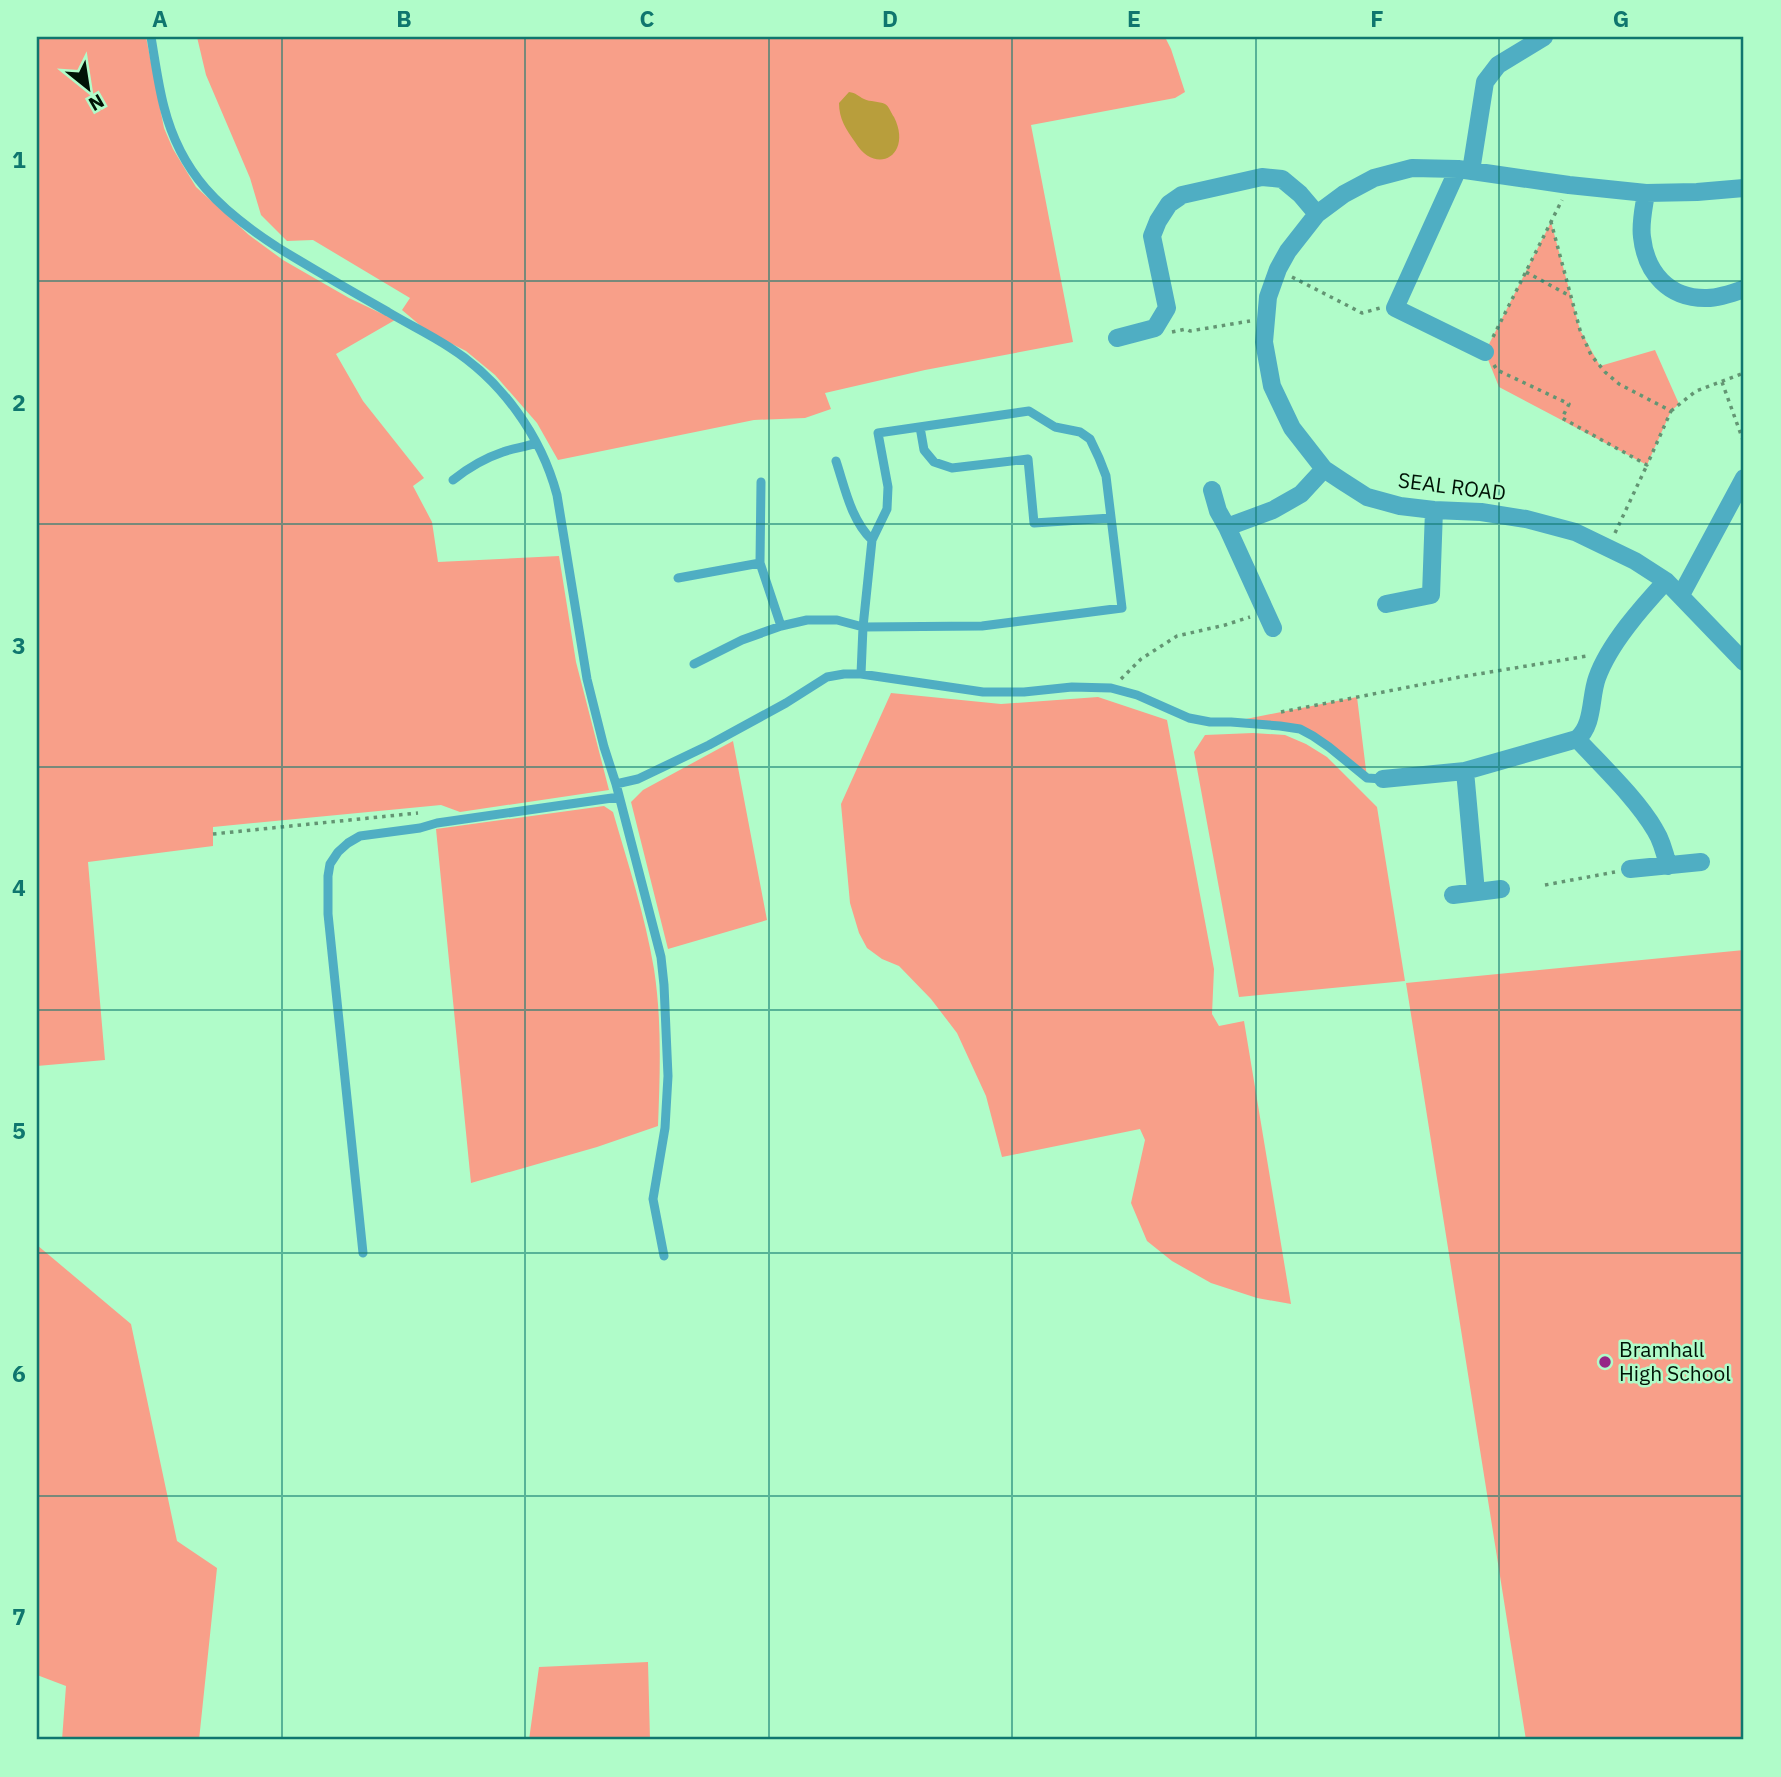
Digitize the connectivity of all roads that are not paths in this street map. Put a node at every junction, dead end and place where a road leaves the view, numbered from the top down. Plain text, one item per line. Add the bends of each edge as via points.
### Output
1 (151, 37) edge
2 (1544, 37) edge
3 (1465, 170) junction
4 (1744, 188) edge
5 (1646, 193) junction
6 (1318, 214) junction
7 (1744, 289) edge
8 (1117, 338) dead end
9 (1485, 352) road end
10 (920, 427) junction
11 (536, 443) junction
12 (836, 461) dead end
13 (1324, 469) junction
14 (1744, 478) edge
15 (453, 480) dead end
16 (761, 482) dead end
17 (1212, 490) dead end
18 (1434, 510) junction
19 (1111, 518) junction
20 (1227, 527) junction
21 (872, 540) junction
22 (760, 563) junction
23 (678, 578) dead end
24 (1666, 580) junction
25 (1681, 595) junction
26 (1386, 604) dead end
27 (1269, 620) road end
28 (781, 626) junction
29 (863, 627) junction
30 (1744, 662) edge
31 (694, 664) dead end
32 (861, 674) junction
33 (1577, 739) junction
34 (1465, 771) junction
35 (1383, 779) joint
36 (616, 784) junction
37 (620, 797) junction
38 (1701, 862) dead end
39 (1668, 866) junction
40 (1630, 869) road end
41 (1501, 889) dead end
42 (1476, 892) junction
43 (1454, 895) dead end
44 (363, 1252) dead end
45 (664, 1256) dead end

1 - 11 lane via 171,130 206,190 276,247 450,347 510,401
2 - 3 street via 1498,65 1485,82
3 - 5 street, SEAL ROAD
3 - 6 street, SEAL ROAD via 1412,168 1374,178
3 - 9 street via 1395,308
4 - 5 street, SEAL ROAD
5 - 7 street via 1642,236 1649,266 1661,283 1678,294 1707,299
6 - 8 street via 1282,179 1262,177 1182,195 1169,204 1152,236 1167,308 1155,328
6 - 13 street, SEAL ROAD via 1278,270 1268,297 1264,342 1272,386 1292,428
10 - 19 lane via 1029,411 1055,427 1080,432 1100,457
10 - 19 lane via 923,450 934,462 952,468 1028,460 1034,523
10 - 21 lane via 878,433 888,487 887,509
11 - 15 lane via 480,462
11 - 36 lane via 558,495 587,679
12 - 21 lane via 857,520
13 - 18 street, SEAL ROAD via 1367,497
13 - 20 street via 1301,494 1283,505
14 - 25 street
16 - 22 lane
17 - 20 street
18 - 24 street, SEAL ROAD via 1526,519 1575,532
18 - 26 street via 1431,594
19 - 29 lane via 1122,608 982,626
20 - 27 street
21 - 29 lane
22 - 23 lane
22 - 28 lane
24 - 25 street, SEAL ROAD
24 - 33 street via 1610,652 1597,678 1586,729
25 - 30 street, SEAL ROAD
28 - 29 lane via 837,620
28 - 31 lane
29 - 32 lane
32 - 35 lane via 983,692 1111,688 1189,718 1300,729 1367,778
32 - 36 lane via 827,677 709,745 638,779
33 - 34 street
33 - 39 street via 1657,831
34 - 35 street
34 - 42 street
36 - 37 lane
37 - 44 lane via 360,836 330,864 328,914
37 - 45 lane via 664,985 667,1102 653,1199
38 - 39 street
39 - 40 street
41 - 42 street
42 - 43 street

